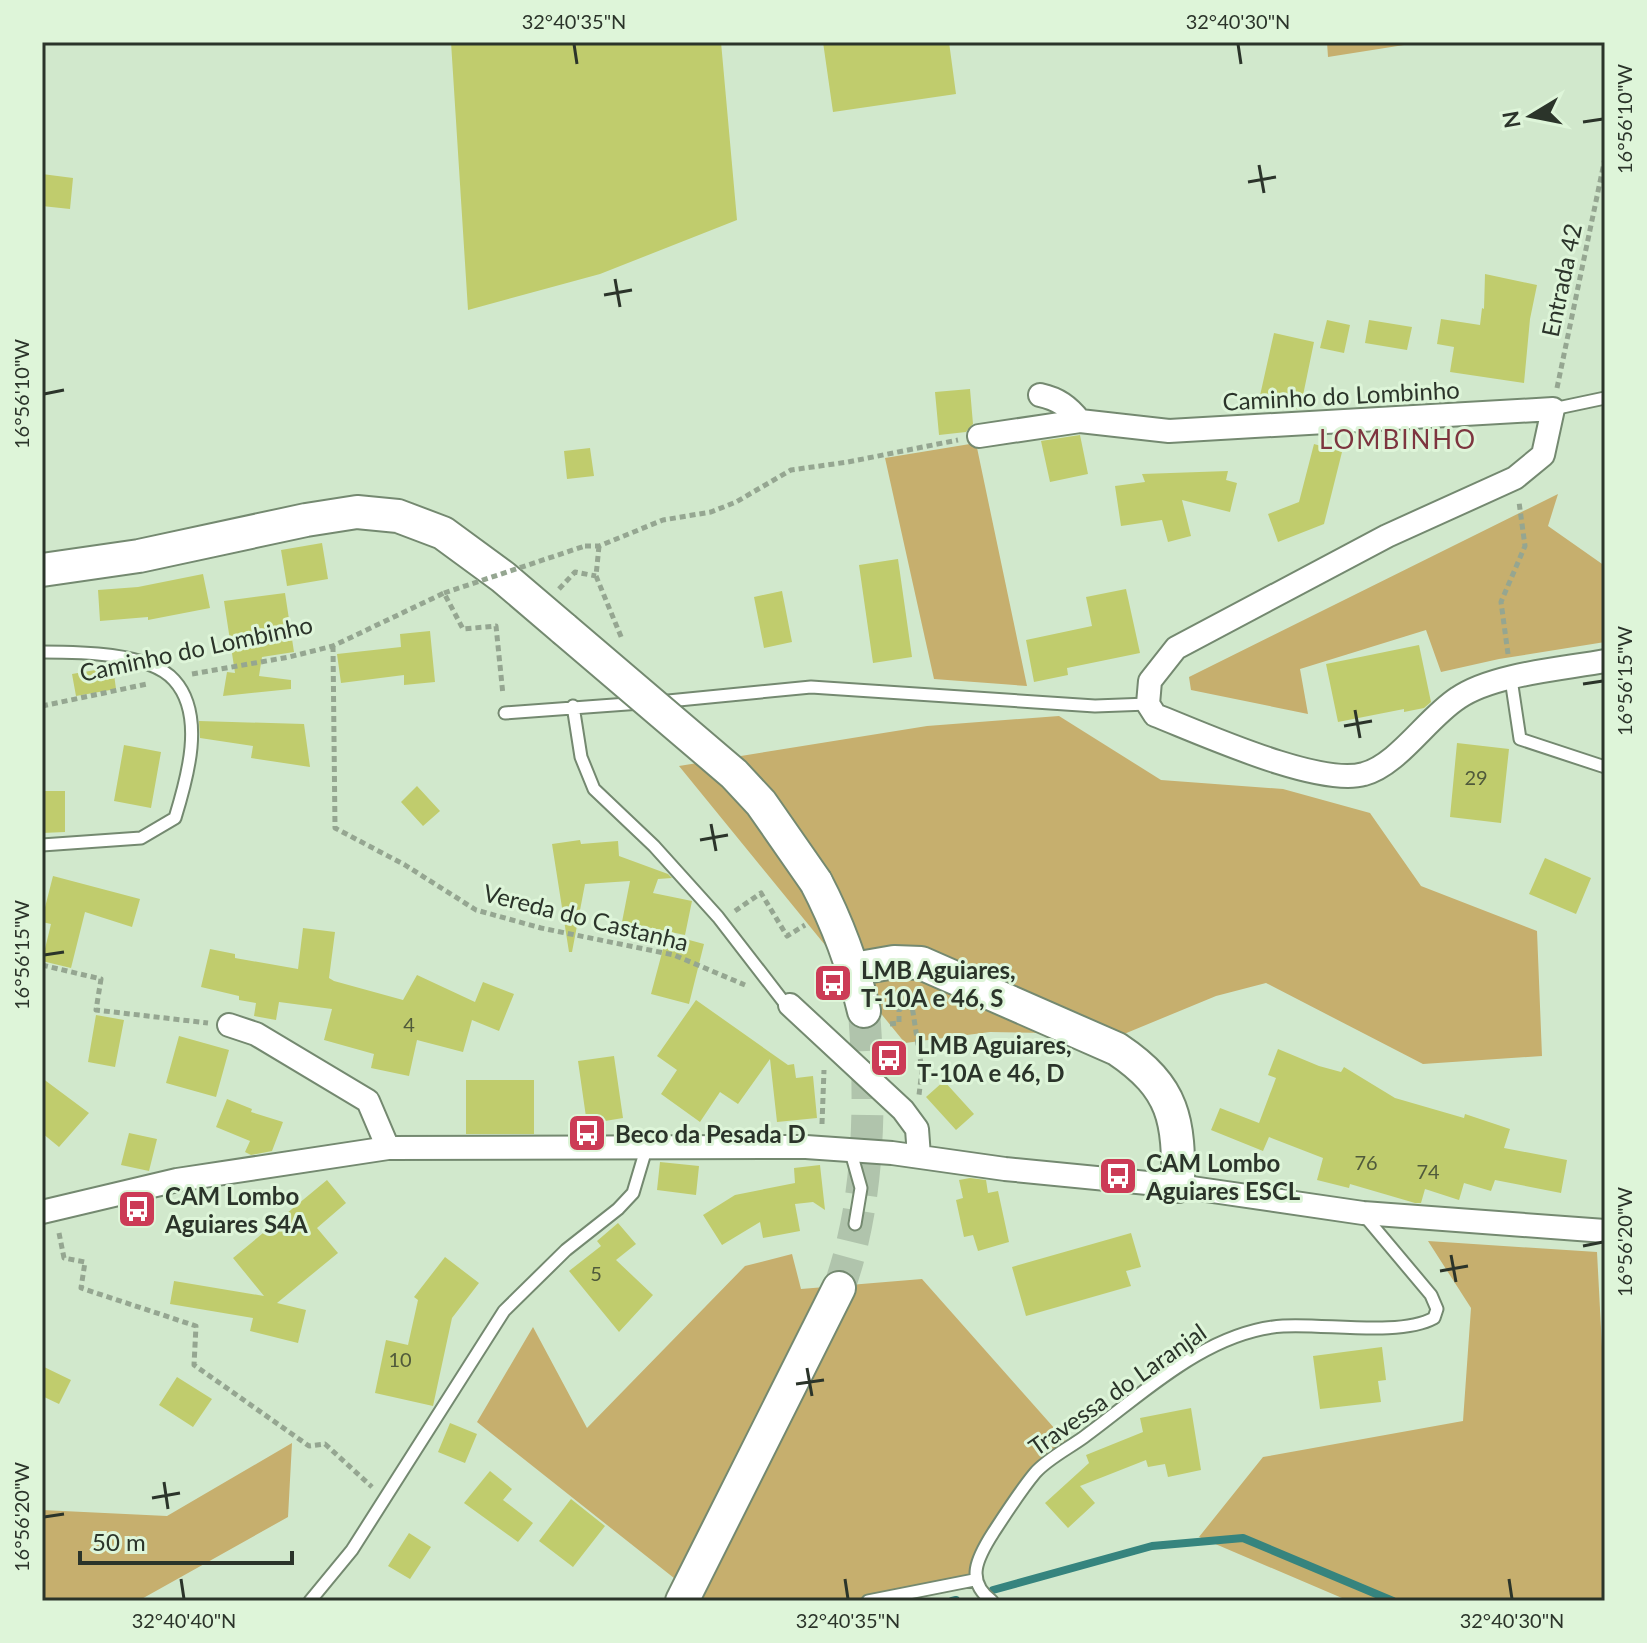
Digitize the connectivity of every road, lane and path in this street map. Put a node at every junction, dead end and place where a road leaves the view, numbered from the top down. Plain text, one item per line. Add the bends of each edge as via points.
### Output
1 (1605, 158) edge
2 (1040, 395) dead end
3 (1605, 398) edge
4 (1553, 409) junction
5 (1080, 421) junction
6 (979, 436) joint
7 (1515, 478) junction
8 (599, 546) junction
9 (42, 570) edge
10 (596, 576) junction
11 (558, 590) dead end
12 (444, 593) junction
13 (623, 642) dead end
14 (333, 646) junction
15 (42, 652) edge
16 (1605, 661) edge
17 (173, 678) junction
18 (1511, 679) junction
19 (503, 695) dead end
20 (1148, 704) junction
21 (42, 706) edge
22 (573, 706) junction
23 (505, 713) dead end
24 (1605, 767) edge
25 (42, 845) edge
26 (721, 921) junction
27 (809, 923) dead end
28 (42, 965) edge
29 (854, 969) junction
30 (786, 1003) junction
31 (864, 1011) tunnel mouth
32 (899, 1023) dead end
33 (229, 1025) joint
34 (823, 1083) dead end
35 (921, 1092) dead end
36 (822, 1138) dead end
37 (647, 1146) junction
38 (388, 1148) junction
39 (850, 1149) junction
40 (919, 1156) junction
41 (1178, 1186) junction
42 (48, 1210) edge
43 (1363, 1213) junction
44 (855, 1224) dead end
45 (1605, 1231) edge
46 (839, 1288) tunnel mouth
47 (385, 1499) junction
48 (974, 1580) junction
49 (310, 1601) edge
50 (682, 1601) edge
51 (868, 1601) edge
52 (992, 1601) edge

1 - 4 path, Entrada 42
2 - 5 street via 1056,399
3 - 4 lane, Caminho do Lombinho
4 - 5 street, Caminho do Lombinho via 1169,431
4 - 7 street via 1543,455
5 - 6 street, Caminho do Lombinho
6 - 8 path, Caminho do Lombinho via 791,470 711,512 663,520
7 - 18 path via 1525,546 1501,602
7 - 20 street via 1387,536 1176,648 1150,681
8 - 10 path
8 - 12 path, Caminho do Lombinho, bridge via 585,546
9 - 29 main road, bridge via 357,512 398,516 443,533 503,577 734,774 816,882
10 - 11 path via 575,572
10 - 13 path
12 - 14 path, Caminho do Lombinho
12 - 19 path via 463,629 496,626
14 - 17 path, Caminho do Lombinho
14 - 30 path, Vereda do Castanha via 335,828 476,910 674,955
15 - 17 lane via 145,662
16 - 18 street
17 - 21 path, Caminho do Lombinho
17 - 25 lane via 189,712 192,743 175,818 141,838
18 - 20 street via 1458,697 1385,763 1364,774 1335,777 1302,770 1155,715
18 - 24 lane via 1520,739
20 - 22 lane via 1095,706 811,687
22 - 23 lane
22 - 26 lane via 581,757 594,789
26 - 27 path via 761,893 787,936
26 - 30 lane
28 - 33 path via 101,979 96,1010
29 - 31 main road
29 - 41 main road via 921,963 1117,1049 1140,1065 1165,1098 1178,1134
30 - 40 street via 903,1110 917,1129
32 - 35 path via 899,1009 912,1006
33 - 38 street via 256,1034 368,1101
34 - 36 path
37 - 38 street
37 - 39 street
37 - 47 lane via 633,1193 504,1311
38 - 42 street via 177,1180
39 - 40 street
39 - 44 lane via 861,1188
40 - 41 street
41 - 43 street
42 - 47 path via 64,1258 85,1262 81,1288 196,1326 194,1365 309,1446 325,1444
43 - 45 street
43 - 48 lane, Travessa do Laranjal via 1431,1295 1437,1309 1434,1318 1381,1327 1281,1326 1218,1344 1036,1471 991,1536
46 - 50 main road
47 - 49 lane
48 - 51 lane
48 - 52 lane

